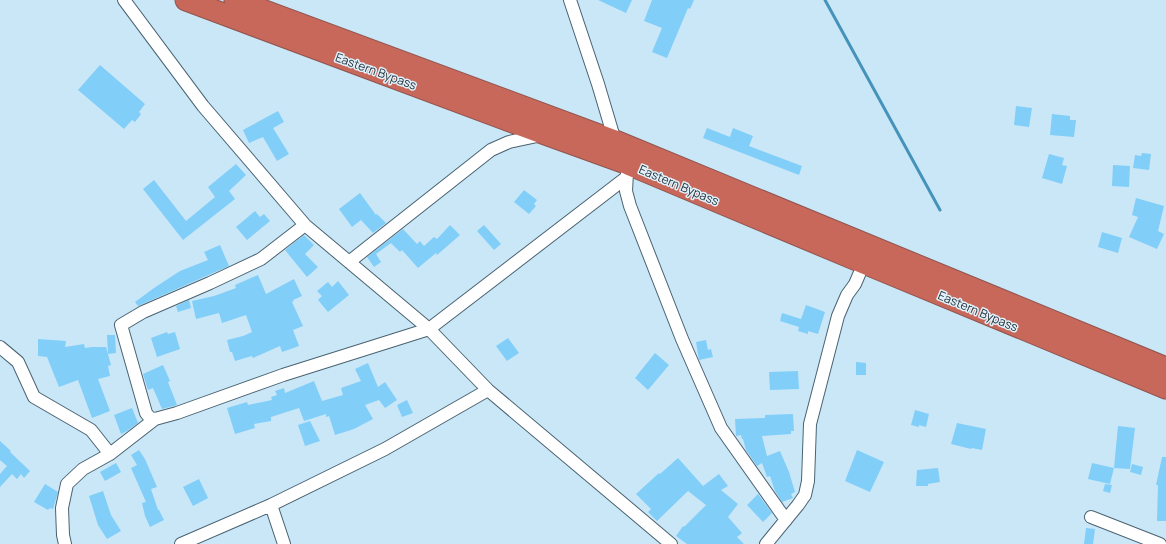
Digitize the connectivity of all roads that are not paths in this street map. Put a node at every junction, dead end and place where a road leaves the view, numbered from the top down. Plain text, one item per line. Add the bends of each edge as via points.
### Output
1 (124, 0) edge
2 (186, 0) edge
3 (235, 0) edge
4 (570, 0) edge
5 (545, 134) junction
6 (615, 141) junction
7 (628, 170) junction
8 (305, 225) junction
9 (349, 262) junction
10 (864, 263) junction
11 (429, 329) junction
12 (0, 347) edge
13 (1166, 368) edge
14 (1166, 388) edge
15 (488, 390) junction
16 (155, 419) junction
17 (110, 454) junction
18 (270, 505) junction
19 (1091, 517) dead end
20 (786, 520) junction
21 (66, 544) edge
22 (181, 544) edge
23 (284, 544) edge
24 (671, 544) edge
25 (766, 544) edge
26 (1160, 544) edge

1 - 8 street via 203,106
2 - 5 highway, Eastern Bypass
3 - 6 highway, Eastern Bypass
4 - 6 street
5 - 7 highway, Eastern Bypass
5 - 9 street via 509,142 491,150
6 - 13 highway, Eastern Bypass
7 - 10 highway, Eastern Bypass
7 - 11 street
7 - 20 street via 626,191 630,206 682,339 721,428
8 - 9 street
8 - 16 street via 261,259 143,312 121,325 146,414
9 - 11 street
10 - 14 highway, Eastern Bypass
10 - 20 street via 838,316 810,424 808,481 805,495
11 - 15 street
11 - 16 street
12 - 17 street via 18,362 34,397 91,430
15 - 18 street via 385,450
15 - 24 street
16 - 17 street
17 - 21 street via 83,469 67,484 62,508
18 - 22 street
18 - 23 street
19 - 26 street
20 - 25 street

